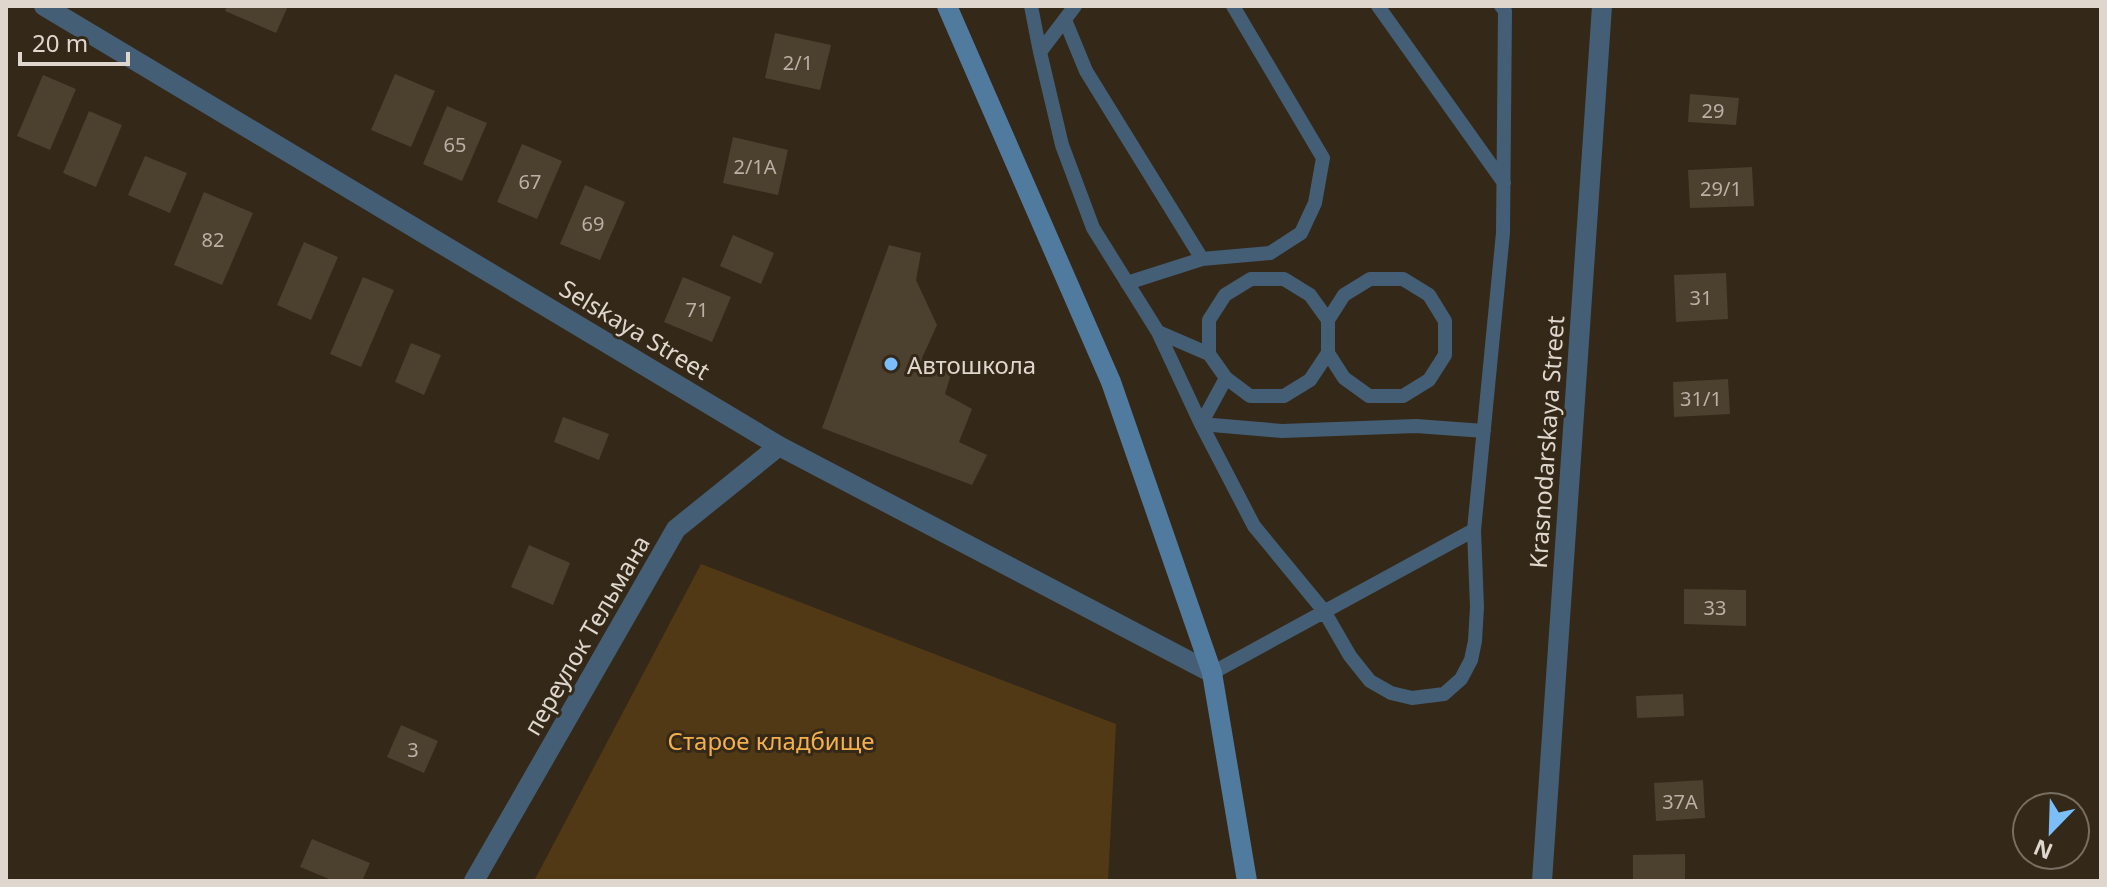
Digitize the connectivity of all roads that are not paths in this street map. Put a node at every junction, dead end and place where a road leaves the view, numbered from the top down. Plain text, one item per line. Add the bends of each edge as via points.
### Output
1 (44, 6) edge
2 (947, 6) edge
3 (1031, 6) edge
4 (1075, 6) edge
5 (1233, 6) edge
6 (1378, 6) edge
7 (1501, 6) edge
8 (1602, 6) edge
9 (1065, 20) junction
10 (1040, 52) junction
11 (1504, 183) junction
12 (1202, 259) junction
13 (1127, 283) junction
14 (1328, 320) junction
15 (1158, 332) junction
16 (1328, 353) junction
17 (1209, 354) junction
18 (1226, 378) junction
19 (1201, 424) junction
20 (1484, 431) junction
21 (779, 446) junction
22 (1474, 530) junction
23 (1324, 611) junction
24 (1212, 673) junction
25 (474, 881) edge
26 (1247, 881) edge
27 (1542, 881) edge

1 - 21 street, Selskaya Street
2 - 24 street via 1111,382
3 - 10 lane
4 - 9 lane
5 - 12 lane via 1323,158 1315,203 1301,233 1270,253
6 - 11 lane
7 - 11 lane
8 - 27 street, Krasnodarskaya Street
9 - 10 lane
9 - 12 lane via 1086,71
10 - 13 lane via 1062,145 1093,228
11 - 20 lane
12 - 13 lane
13 - 15 lane
14 - 16 lane
14 - 16 lane via 1344,295 1370,279 1403,279 1429,295 1445,321 1445,355 1429,380 1403,396 1369,396 1344,378
14 - 17 lane via 1310,295 1284,279 1251,279 1225,295 1209,320
15 - 17 lane
15 - 19 lane
16 - 18 lane via 1310,380 1284,396 1250,396
17 - 18 lane
18 - 19 lane
19 - 20 lane via 1282,431 1416,426
19 - 23 lane via 1254,526
20 - 22 lane
21 - 24 street, Selskaya Street
21 - 25 street, переулок Тельмана via 676,529
22 - 23 lane
22 - 23 lane via 1475,641 1461,679 1444,694 1412,698 1370,681
23 - 24 lane
24 - 26 street

